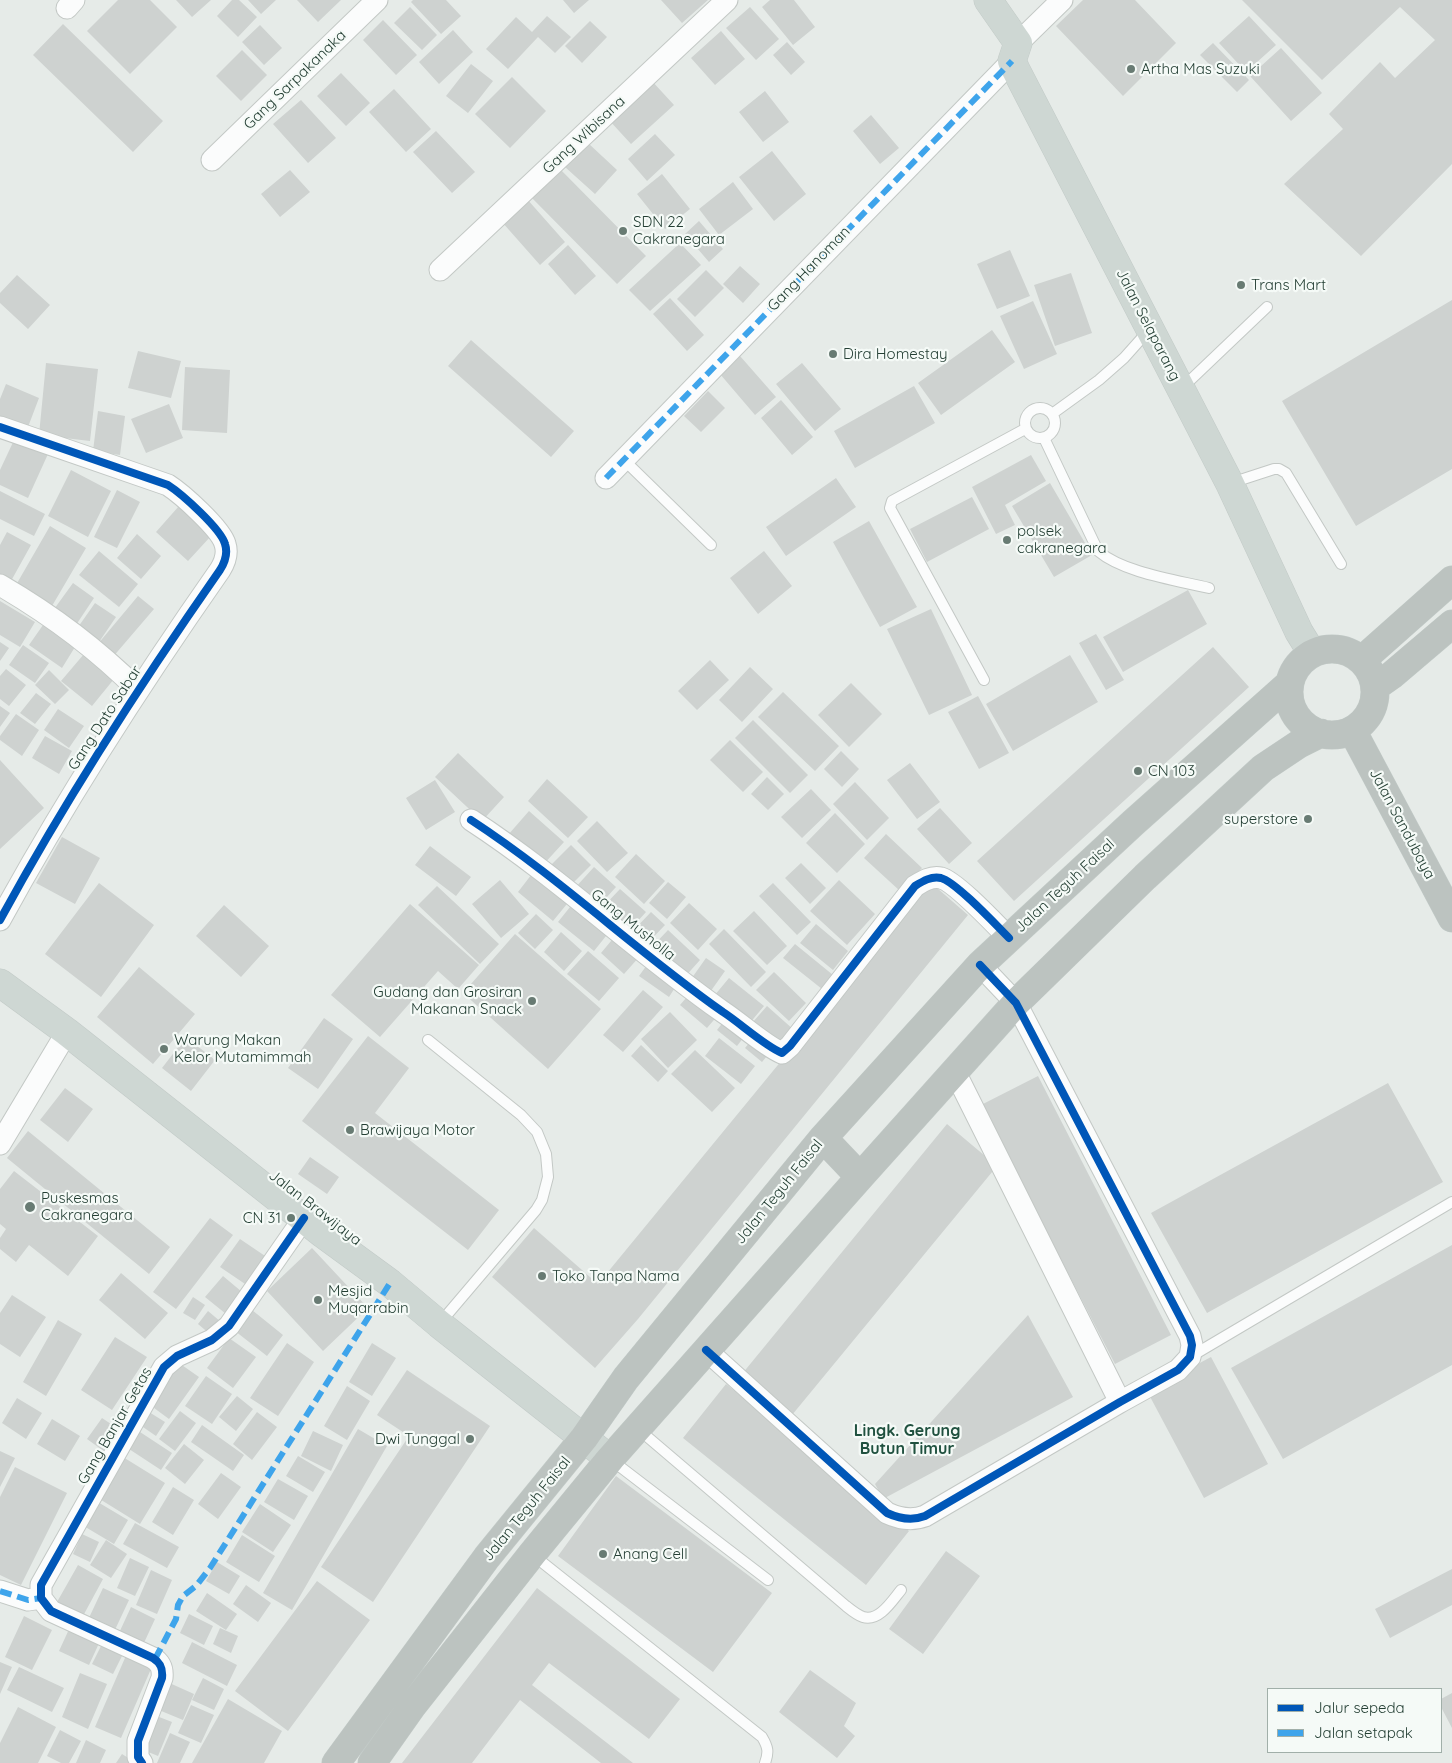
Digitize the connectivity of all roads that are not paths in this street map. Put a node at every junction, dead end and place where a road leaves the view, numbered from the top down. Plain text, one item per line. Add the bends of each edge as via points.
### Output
1 (377, 0) edge
2 (727, 0) edge
3 (988, 0) edge
4 (1062, 0) edge
5 (1015, 52) junction
6 (212, 160) dead end
7 (440, 270) dead end
8 (1267, 307) dead end
9 (1150, 329) junction
10 (1181, 389) junction
11 (1052, 414) junction
12 (0, 427) edge
13 (1026, 429) junction
14 (1044, 438) junction
15 (624, 460) junction
16 (606, 478) dead end
17 (1230, 484) junction
18 (711, 545) dead end
19 (1341, 564) dead end
20 (1452, 580) edge
21 (0, 584) edge
22 (1209, 588) dead end
23 (1452, 624) edge
24 (1312, 653) junction
25 (1362, 660) junction
26 (984, 680) dead end
27 (1290, 683) junction
28 (1375, 687) junction
29 (138, 690) junction
30 (1352, 730) junction
31 (1321, 733) junction
32 (471, 820) dead end
33 (1452, 918) edge
34 (0, 920) edge
35 (1009, 938) junction
36 (980, 965) junction
37 (0, 983) edge
38 (1016, 1003) junction
39 (67, 1032) junction
40 (428, 1040) dead end
41 (955, 1072) junction
42 (822, 1138) junction
43 (0, 1144) edge
44 (860, 1176) junction
45 (1452, 1202) edge
46 (304, 1218) junction
47 (439, 1324) junction
48 (706, 1350) junction
49 (1190, 1357) junction
50 (1120, 1402) junction
51 (637, 1428) junction
52 (584, 1438) junction
53 (610, 1459) junction
54 (532, 1554) junction
55 (768, 1580) dead end
56 (901, 1590) dead end
57 (0, 1591) edge
58 (43, 1602) junction
59 (142, 1763) edge
60 (336, 1763) edge
61 (372, 1763) edge
62 (765, 1763) edge

1 - 6 street, Gang Sarpakanaka
2 - 7 street, Gang Wibisana
3 - 5 main road, Jalan Selaparang
4 - 5 street, Gang Hanoman
5 - 9 main road, Jalan Selaparang
5 - 15 street, Gang Hanoman
8 - 10 lane
9 - 10 main road, Jalan Selaparang
9 - 11 lane via 1105,375
10 - 17 main road, Jalan Selaparang
11 - 13 lane via 1039,408 1032,410 1027,415
11 - 14 lane via 1054,428
12 - 29 street, Gang Dato Sabar via 168,485 220,533 226,547 223,566
13 - 14 lane via 1033,437
13 - 26 lane via 892,501 890,506
14 - 22 lane via 1098,551 1108,560 1128,568
15 - 16 street, Gang Hanoman
15 - 18 lane
17 - 19 lane via 1274,469 1282,470
17 - 24 main road, Jalan Selaparang via 1299,632
20 - 25 highway
21 - 29 street via 82,640
23 - 28 highway
24 - 25 highway via 1338,649
24 - 27 highway via 1294,671
25 - 28 highway
27 - 31 highway via 1291,701 1299,718
27 - 35 highway, Jalan Teguh Faisal
28 - 30 highway via 1372,708
29 - 34 street, Gang Dato Sabar
30 - 31 highway via 1337,734
30 - 33 highway, Jalan Sandubaya
31 - 38 highway via 1298,744 1264,768 1144,877
32 - 35 street, Gang Musholla via 575,895 682,983 782,1053 915,886 928,878 941,878 955,886
35 - 36 highway, Jalan Teguh Faisal
36 - 38 street
36 - 42 highway, Jalan Teguh Faisal
37 - 39 main road, Jalan Brawijaya
38 - 41 highway
38 - 49 street via 1190,1336
39 - 43 street
39 - 46 main road, Jalan Brawijaya
40 - 47 lane via 530,1123 542,1142 548,1165 546,1189 536,1210
41 - 44 highway
41 - 50 street
42 - 44 highway
42 - 52 highway, Jalan Teguh Faisal via 626,1378
44 - 48 highway
45 - 49 lane
46 - 47 main road, Jalan Brawijaya
46 - 58 street, Gang Banjar Getas via 229,1326 212,1340 177,1356 164,1368 42,1582
47 - 52 main road, Jalan Brawijaya
48 - 50 street via 883,1509 902,1519 925,1516
48 - 51 highway
49 - 50 street via 1178,1370
51 - 53 highway
51 - 56 lane via 861,1616 870,1618 878,1615
52 - 53 main road, Jalan Brawijaya
52 - 60 highway, Jalan Teguh Faisal via 487,1557
53 - 54 highway
53 - 55 lane
54 - 61 highway
54 - 62 lane via 762,1737 769,1754
57 - 58 street
58 - 59 street via 51,1611 153,1658 160,1665 162,1678 138,1741 138,1757

